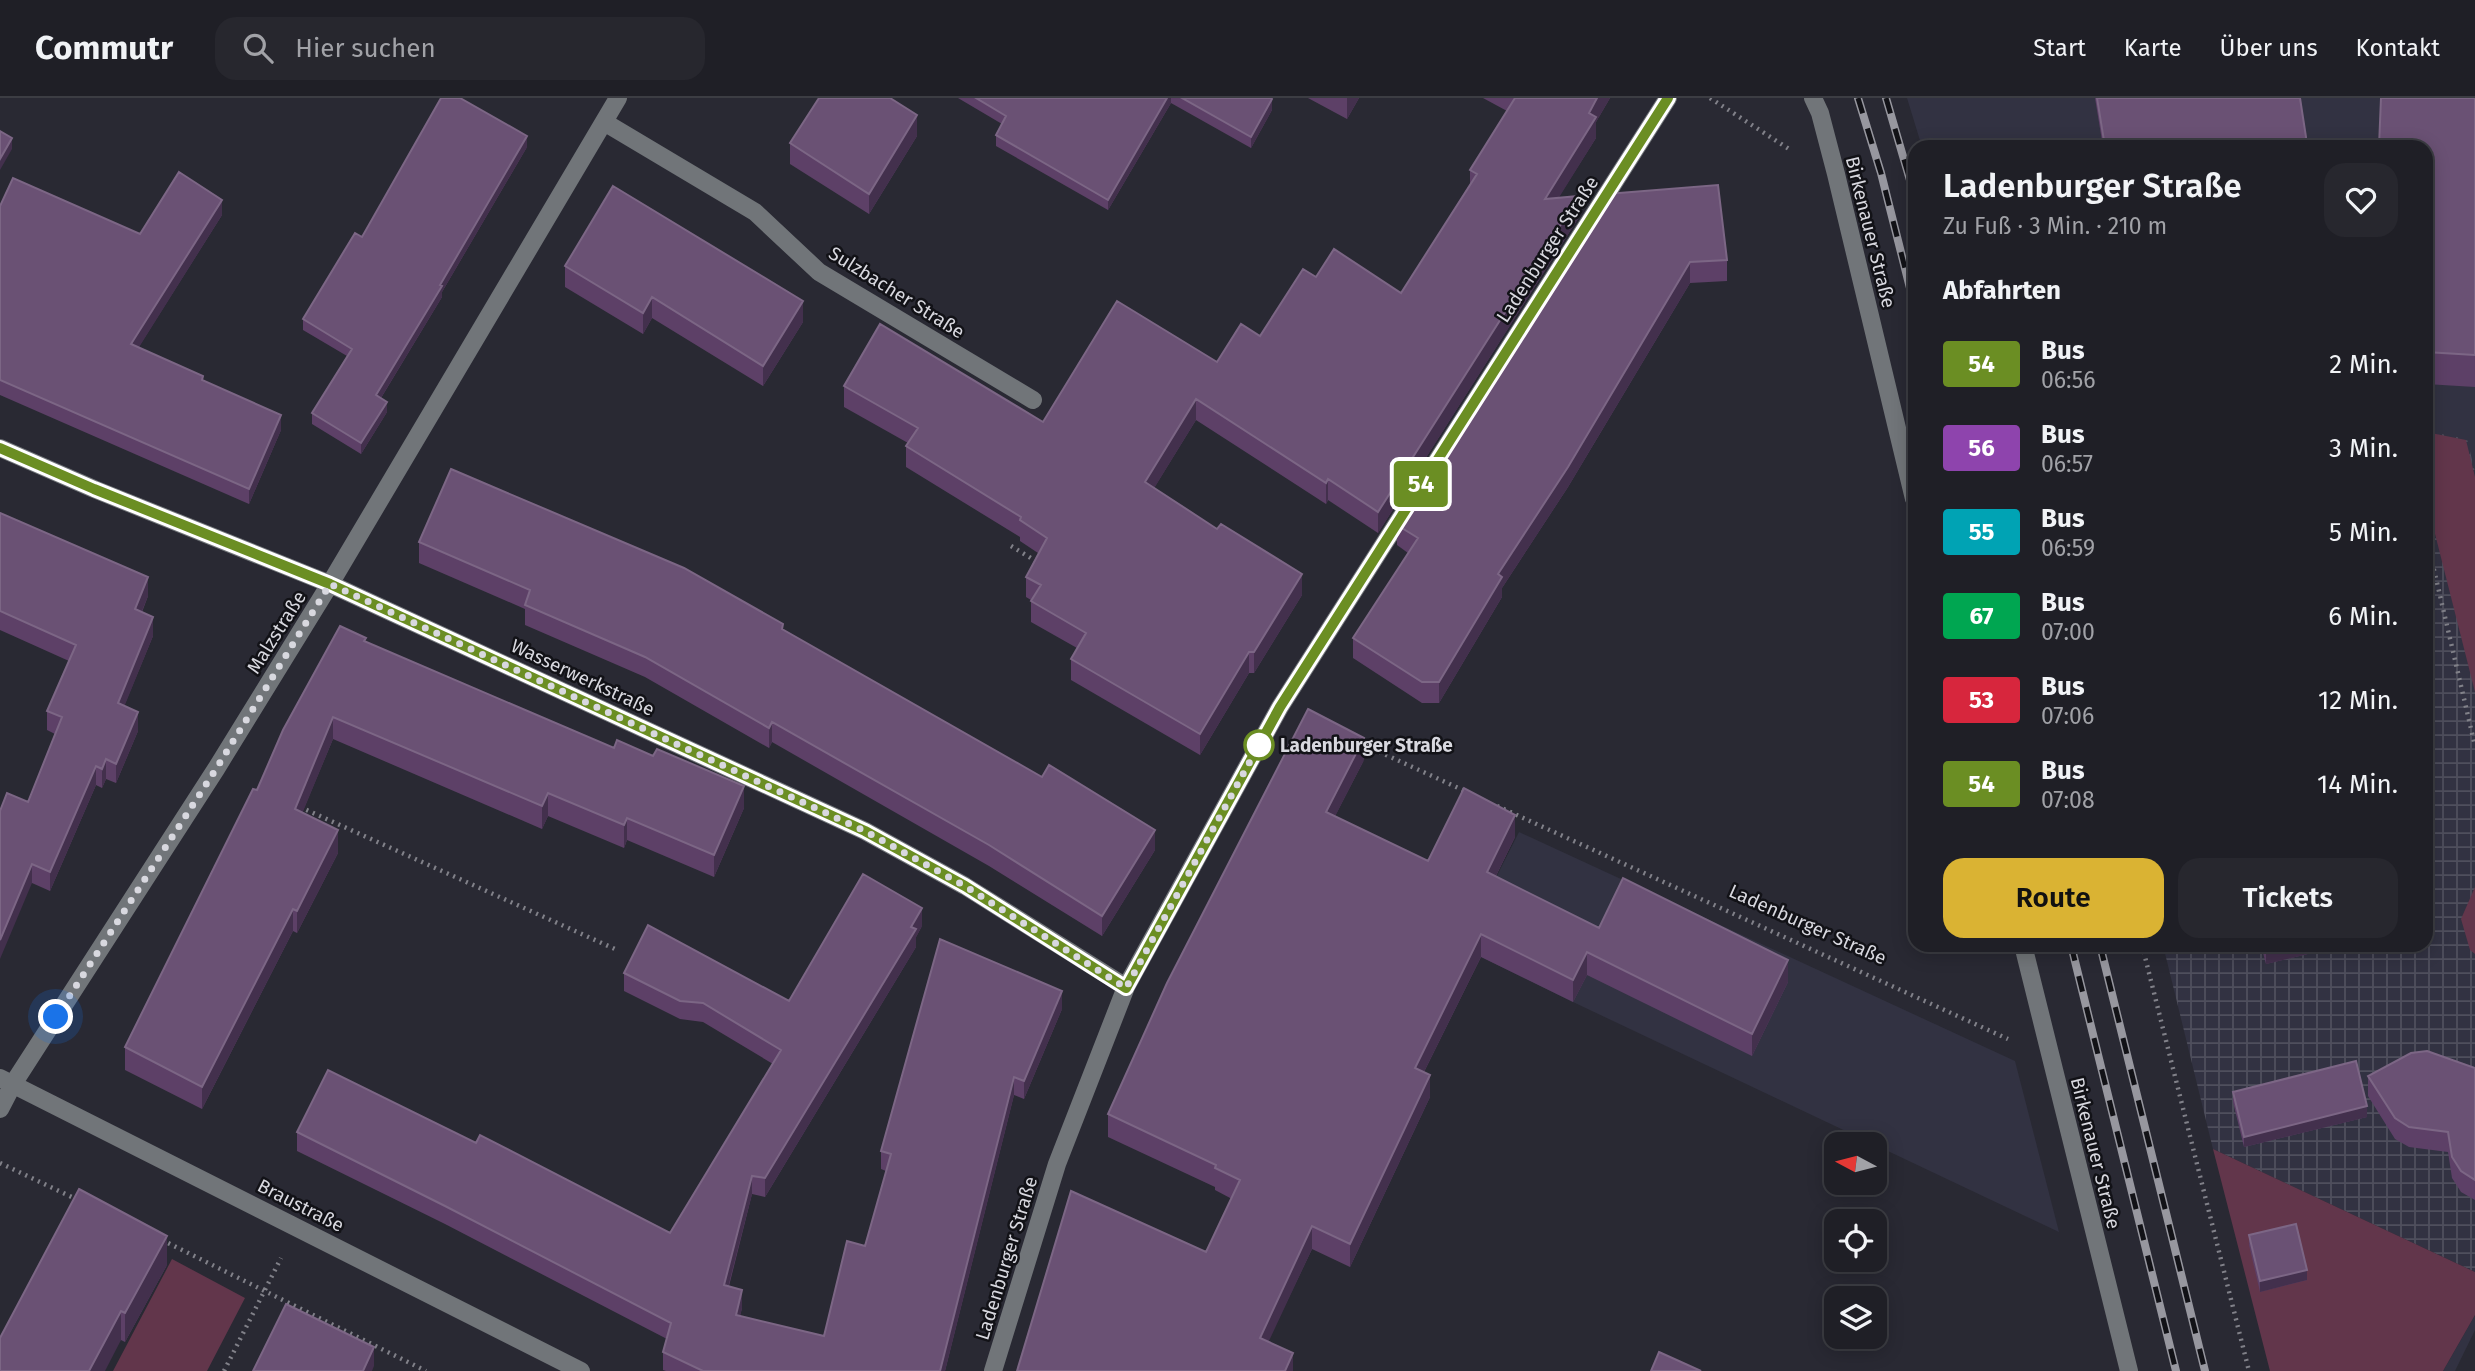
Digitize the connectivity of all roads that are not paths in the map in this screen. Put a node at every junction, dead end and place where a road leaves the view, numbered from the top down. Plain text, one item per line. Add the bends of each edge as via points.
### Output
1 (618, 98) edge
2 (1668, 98) edge
3 (1813, 98) edge
4 (604, 122) junction
5 (1033, 400) dead end
6 (0, 448) edge
7 (1908, 474) edge
8 (330, 584) junction
9 (2024, 952) edge
10 (1126, 988) junction
11 (6, 1081) edge
12 (0, 1109) edge
13 (549, 1354) junction
14 (541, 1371) edge
15 (581, 1371) edge
16 (993, 1371) edge
17 (2129, 1371) edge

1 - 4 street, Malzstraße
2 - 10 street, Ladenburger Straße via 1280,707
3 - 7 street, Birkenauer Straße via 1836,174
4 - 5 street, Sulzbacher Straße via 755,212 819,272
4 - 8 street, Malzstraße
6 - 8 street, Wasserwerkstraße
8 - 10 street, Wasserwerkstraße via 865,831 965,886
8 - 11 street, Malzstraße via 216,769
9 - 17 street, Birkenauer Straße
10 - 16 street, Ladenburger Straße via 1057,1164
11 - 12 street, Malzstraße
11 - 13 street, Braustraße
13 - 14 street
13 - 15 street, Braustraße

